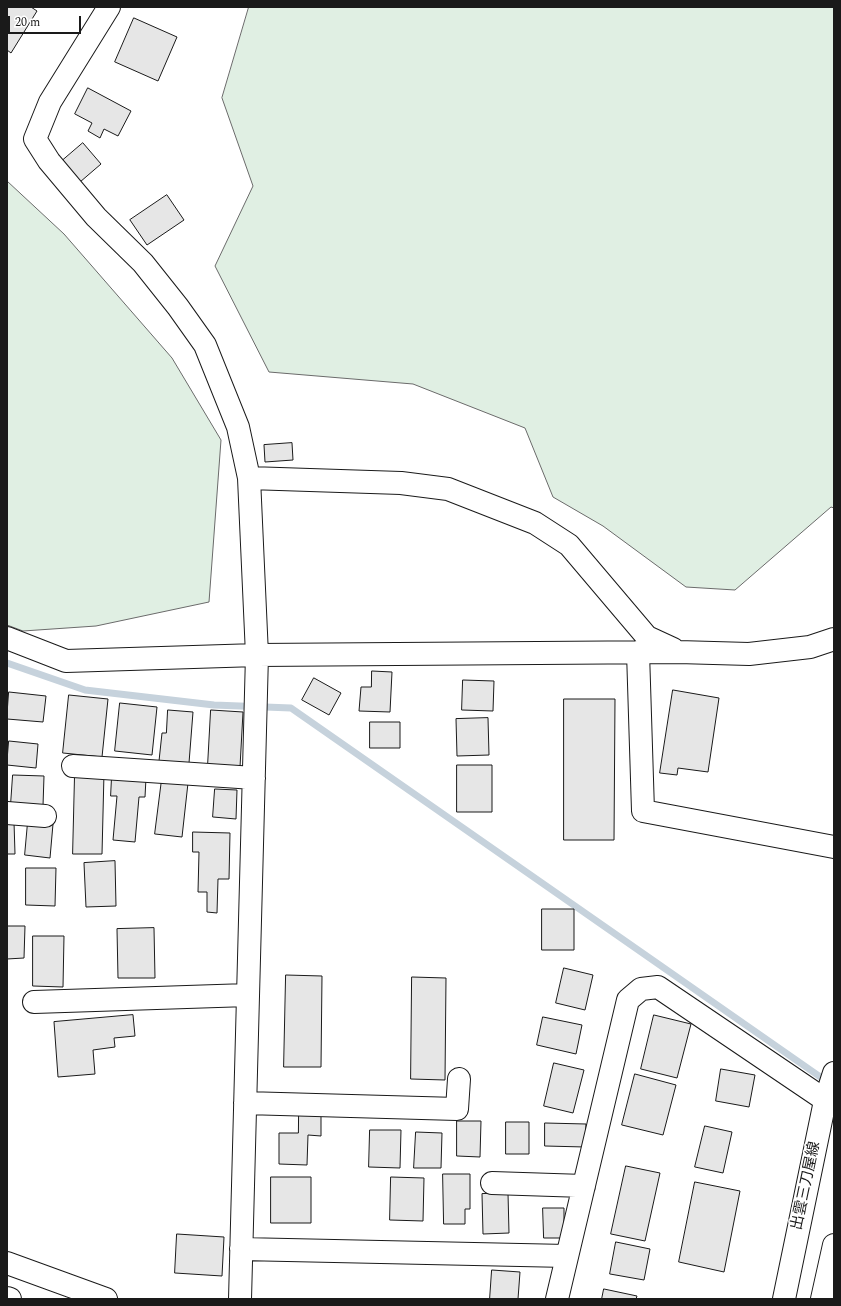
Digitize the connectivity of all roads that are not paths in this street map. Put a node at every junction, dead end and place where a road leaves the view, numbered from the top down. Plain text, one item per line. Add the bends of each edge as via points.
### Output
1 (109, 7) edge
2 (249, 478) junction
3 (7, 638) edge
4 (834, 639) edge
5 (638, 652) junction
6 (678, 652) junction
7 (257, 655) junction
8 (73, 766) dead end
9 (254, 778) junction
10 (7, 814) edge
11 (45, 816) dead end
12 (834, 847) edge
13 (248, 995) junction
14 (34, 1002) dead end
15 (834, 1073) edge
16 (459, 1079) dead end
17 (245, 1103) junction
18 (830, 1104) edge
19 (492, 1183) dead end
20 (584, 1186) junction
21 (834, 1245) edge
22 (241, 1248) junction
23 (567, 1256) junction
24 (7, 1263) edge
25 (7, 1298) edge
26 (10, 1299) edge
27 (106, 1299) edge
28 (240, 1299) edge
29 (557, 1299) edge
30 (784, 1299) edge
31 (822, 1299) edge

1 - 2 street via 50,102 35,139 49,161 96,217 143,263 205,345 238,427
2 - 6 street via 401,483 448,489 535,523 569,545 647,637
2 - 7 street
3 - 7 street via 66,661
4 - 6 street via 810,647 749,654
5 - 6 street
5 - 7 street
5 - 12 street via 643,811
7 - 9 street
8 - 9 street
9 - 13 street
10 - 11 street
13 - 14 street
13 - 17 street
15 - 18 street, 出雲三刀屋線
16 - 17 street via 457,1109
17 - 22 street
18 - 20 street via 658,987 641,989 628,1000
18 - 30 street, 出雲三刀屋線
19 - 20 street
20 - 23 street
21 - 31 street
22 - 23 street
22 - 28 street
23 - 29 street
24 - 27 street
25 - 26 street

